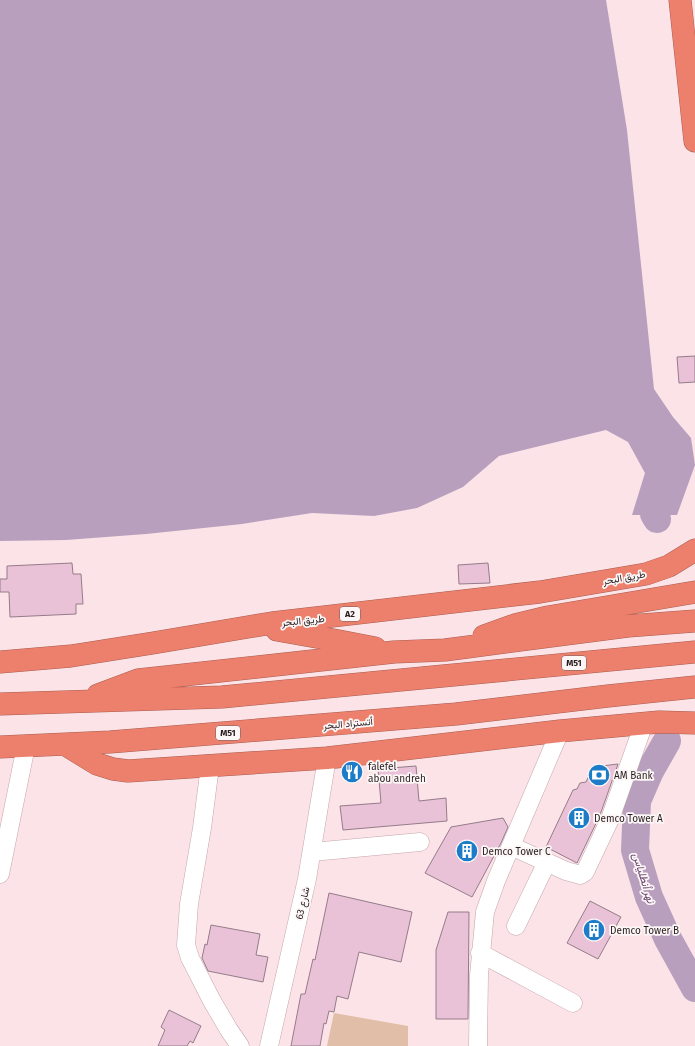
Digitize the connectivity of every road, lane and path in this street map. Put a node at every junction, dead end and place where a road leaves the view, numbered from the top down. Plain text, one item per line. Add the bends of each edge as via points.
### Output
1 (680, 0) edge
2 (695, 141) edge
3 (695, 550) edge
4 (695, 592) edge
5 (695, 621) edge
6 (272, 623) junction
7 (628, 626) junction
8 (695, 628) edge
9 (445, 650) junction
10 (394, 652) junction
11 (695, 652) edge
12 (0, 662) edge
13 (695, 687) edge
14 (80, 701) junction
15 (0, 704) edge
16 (695, 716) edge
17 (651, 722) junction
18 (695, 723) edge
19 (560, 731) junction
20 (66, 745) junction
21 (26, 746) junction
22 (0, 747) edge
23 (327, 758) junction
24 (210, 766) junction
25 (420, 842) dead end
26 (511, 846) junction
27 (312, 852) junction
28 (547, 862) junction
29 (0, 874) edge
30 (516, 926) dead end
31 (480, 953) junction
32 (573, 1003) dead end
33 (240, 1046) edge
34 (270, 1046) edge
35 (478, 1046) edge

1 - 2 highway
3 - 6 highway, طريق البحر / A2 via 670,566 646,574 540,592
4 - 9 highway via 548,617 515,625
5 - 7 highway
6 - 10 highway via 276,630
6 - 12 highway, طريق البحر / A2 via 71,656
7 - 8 highway
7 - 9 highway
9 - 10 highway
10 - 14 highway via 138,680
11 - 14 highway, M51 via 222,697
13 - 20 highway, أتستراد البحر / M51 via 456,714
14 - 15 highway, M51
16 - 17 highway
17 - 18 highway
17 - 19 highway
17 - 28 street via 588,868 582,874 577,874
19 - 23 highway
19 - 26 street
20 - 21 highway, أتستراد البحر / M51
20 - 24 highway via 97,764 113,769 128,771
21 - 22 highway, أتستراد البحر / M51
21 - 29 street
23 - 24 highway
23 - 27 street, شارع 63
24 - 33 street via 189,904 186,945 212,1001
25 - 27 street
26 - 28 street
26 - 31 street via 485,912
27 - 34 street, شارع 63
28 - 30 street
31 - 32 street
31 - 35 street

